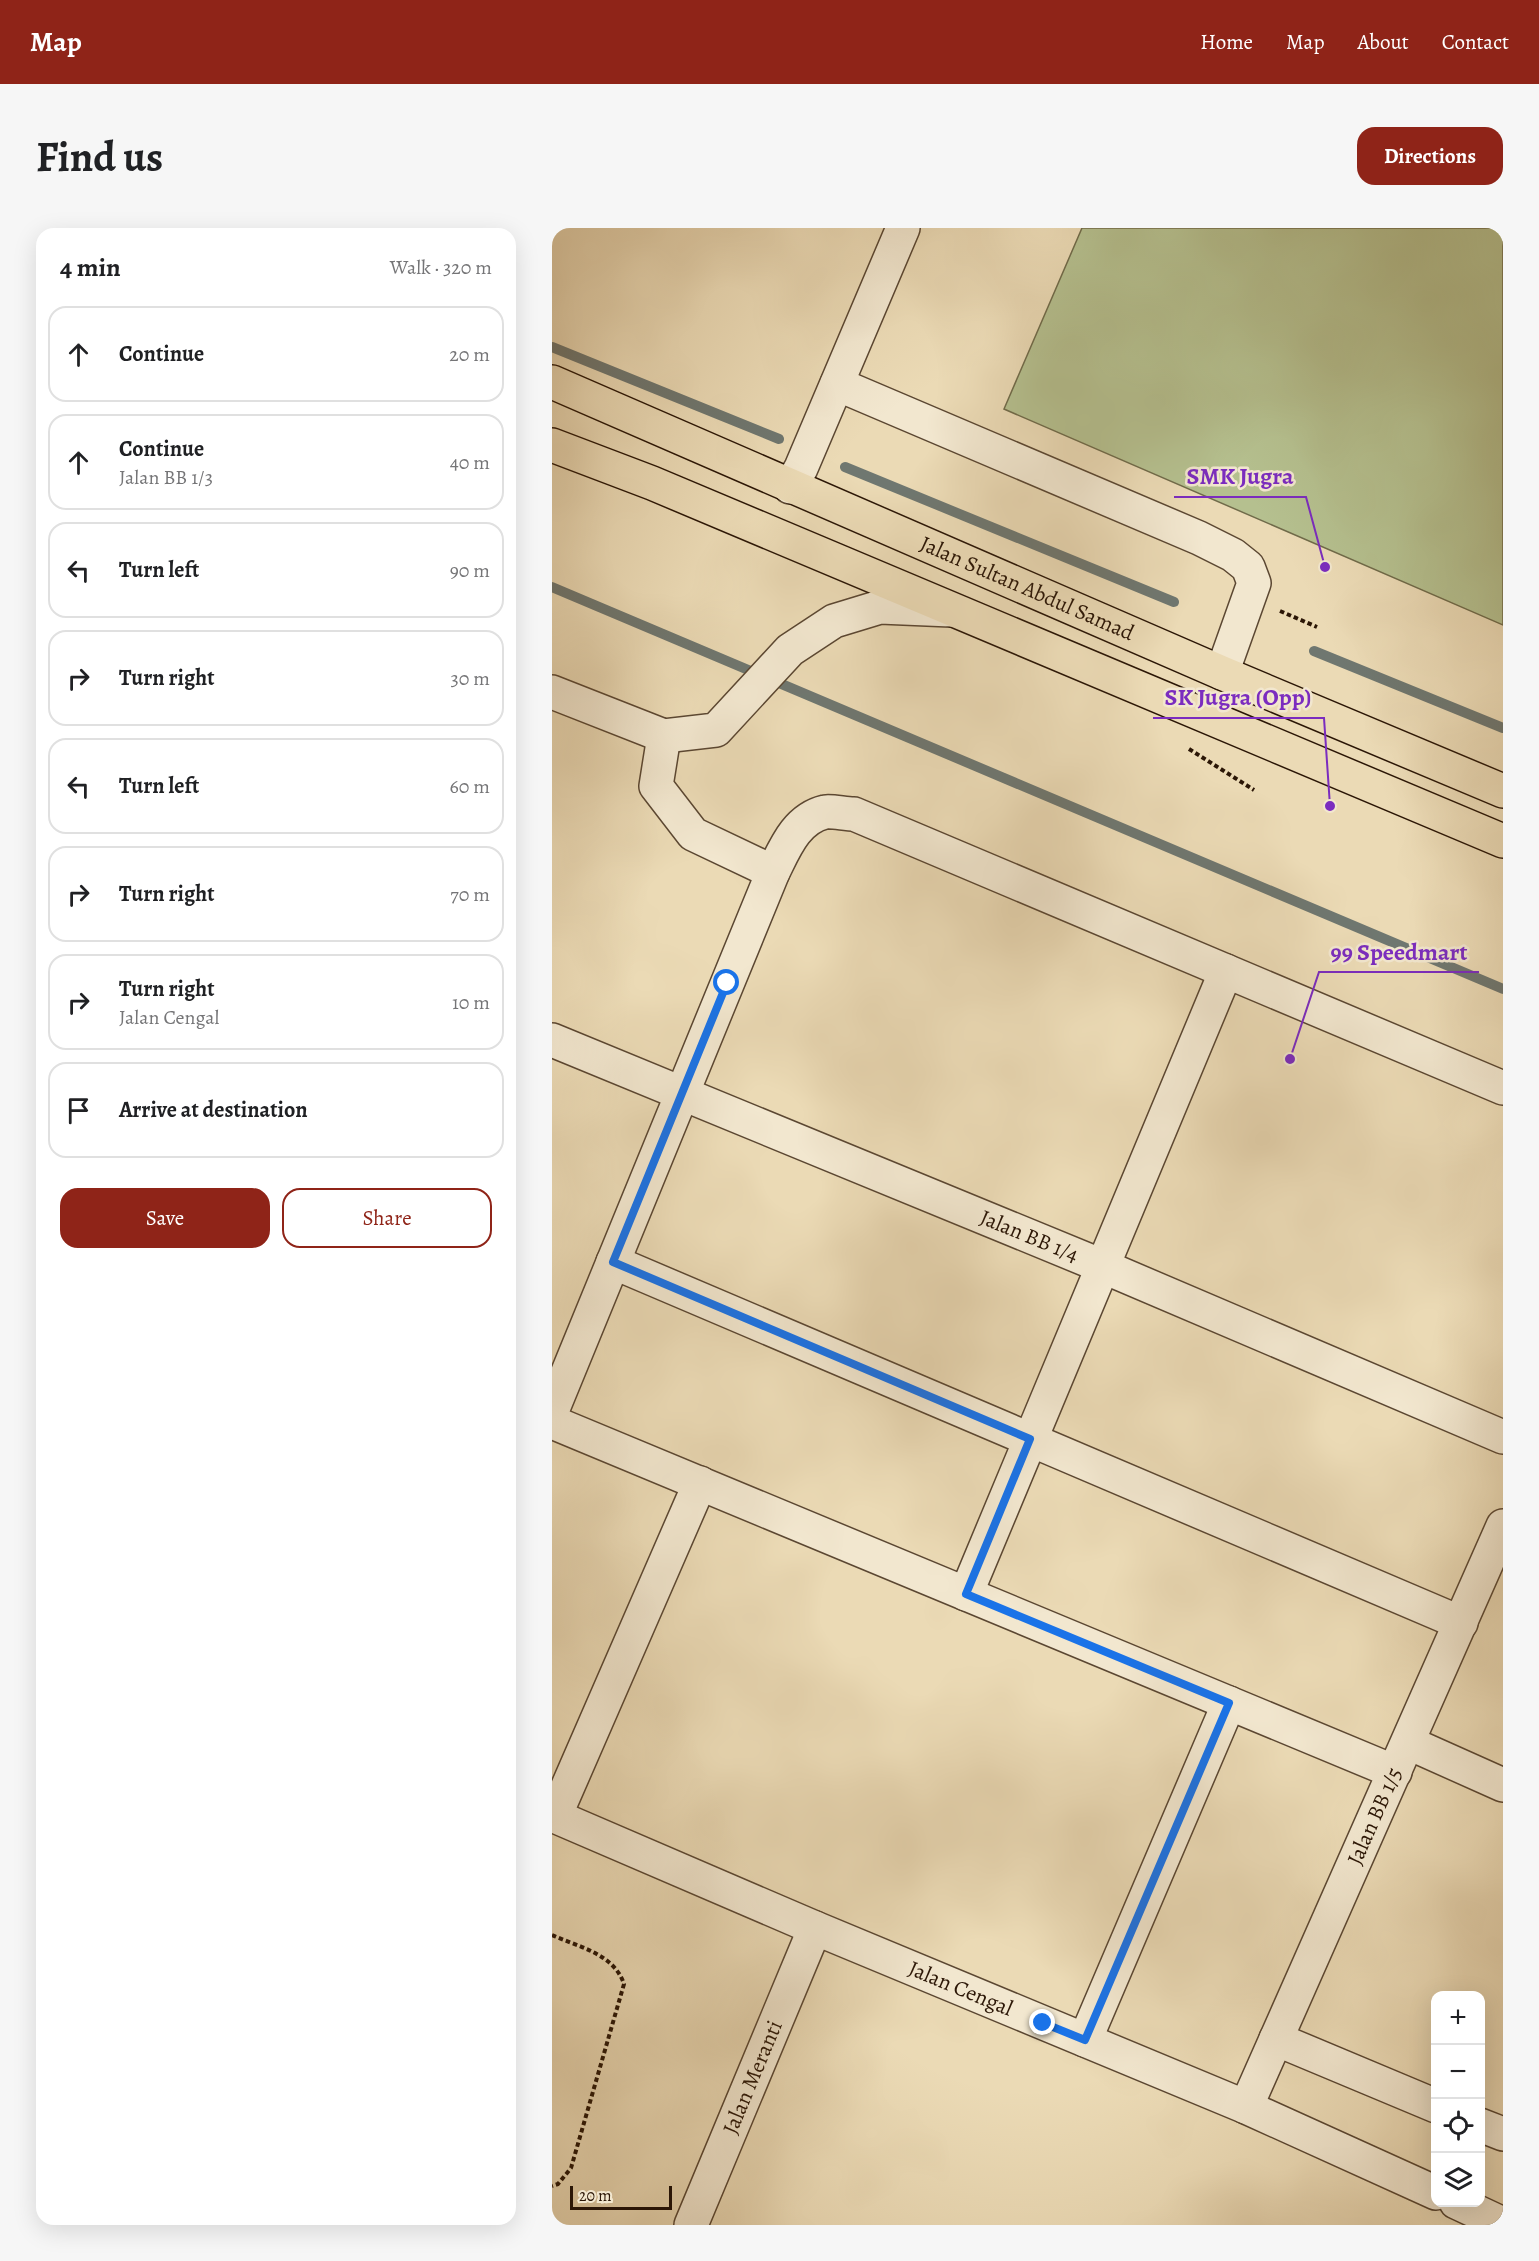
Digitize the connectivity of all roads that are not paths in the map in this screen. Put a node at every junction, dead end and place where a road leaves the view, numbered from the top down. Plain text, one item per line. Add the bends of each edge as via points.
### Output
1 (903, 228) edge
2 (552, 382) edge
3 (837, 384) junction
4 (552, 445) edge
5 (552, 461) edge
6 (652, 483) junction
7 (790, 487) junction
8 (956, 610) junction
9 (1222, 673) junction
10 (552, 692) edge
11 (664, 736) junction
12 (1503, 791) edge
13 (1503, 841) edge
14 (773, 872) junction
15 (1226, 971) junction
16 (552, 1040) edge
17 (1503, 1088) edge
18 (681, 1094) junction
19 (613, 1262) junction
20 (1102, 1266) junction
21 (553, 1406) edge
22 (1503, 1437) edge
23 (1030, 1439) junction
24 (700, 1483) junction
25 (1503, 1526) edge
26 (966, 1594) junction
27 (1461, 1623) junction
28 (1229, 1703) junction
29 (1409, 1743) junction
30 (1395, 1772) junction
31 (1503, 1785) edge
32 (553, 1816) edge
33 (815, 1928) junction
34 (1276, 2039) junction
35 (1085, 2040) junction
36 (1431, 2104) edge
37 (1246, 2107) junction
38 (1485, 2127) edge
39 (1503, 2134) edge
40 (1431, 2191) edge
41 (1467, 2207) edge
42 (1503, 2224) edge
43 (691, 2225) edge

1 - 3 street
2 - 7 main road, Jalan Sultan Abdul Samad
3 - 7 street
3 - 9 street via 1233,555 1248,567 1254,583
4 - 6 main road
5 - 6 main road
6 - 8 main road
7 - 9 main road, Jalan Sultan Abdul Samad
8 - 11 street via 880,607 834,621 790,650 716,730
8 - 13 main road
9 - 12 main road, Jalan Sultan Abdul Samad
10 - 11 street
11 - 14 street via 656,786 693,834
14 - 15 street via 790,837 806,821 826,812 854,814
14 - 18 street
15 - 17 street
15 - 20 street
16 - 18 street, Jalan BB 1/4
18 - 19 street
18 - 20 street, Jalan BB 1/4
19 - 21 street
19 - 23 street
20 - 22 street, Jalan BB 1/4
20 - 23 street
21 - 24 street
23 - 26 street
23 - 27 street
24 - 26 street
24 - 32 street
25 - 27 street, Jalan BB 1/5
26 - 28 street
27 - 29 street, Jalan BB 1/5
28 - 30 street
28 - 35 street
29 - 30 street, Jalan BB 1/5
29 - 31 street
30 - 34 street, Jalan BB 1/5
32 - 33 street, Jalan Cengal
33 - 35 street, Jalan Cengal
33 - 43 street, Jalan Meranti
34 - 36 street
34 - 37 street, Jalan BB 1/5
35 - 37 street, Jalan Cengal
37 - 40 street, Jalan Cengal
38 - 39 street
41 - 42 street

